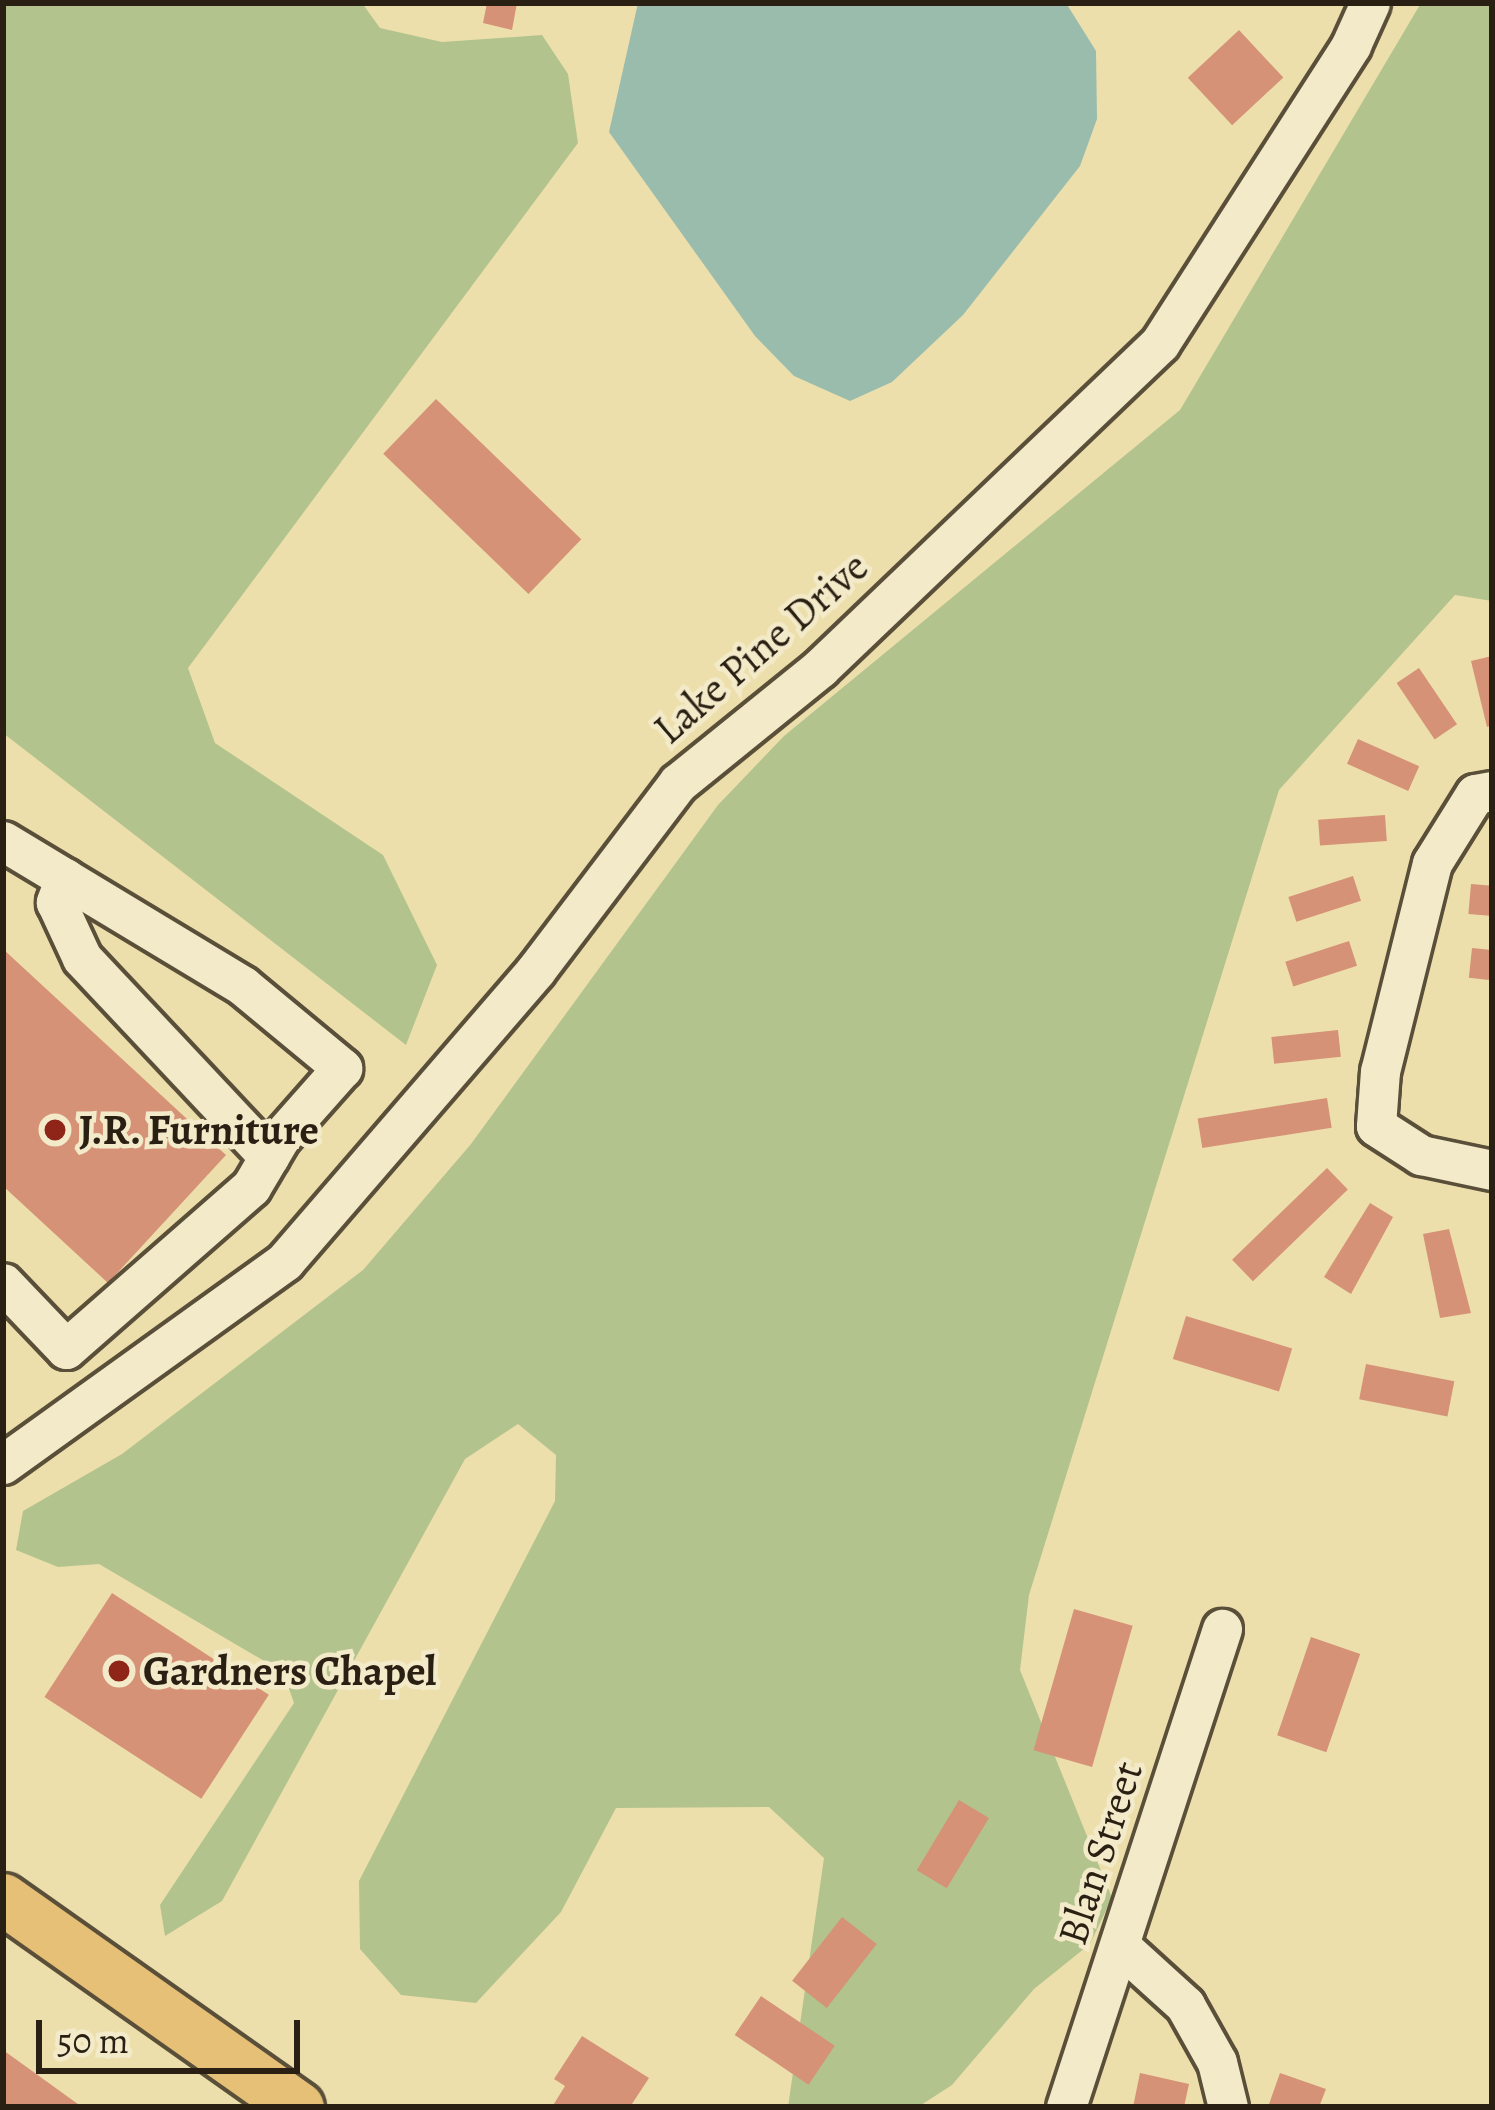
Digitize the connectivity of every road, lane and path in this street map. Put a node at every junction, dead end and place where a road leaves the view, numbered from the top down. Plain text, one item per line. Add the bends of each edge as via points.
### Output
1 (1370, 3) edge
2 (1492, 791) edge
3 (3, 841) edge
4 (65, 878) junction
5 (269, 1157) junction
6 (1492, 1171) edge
7 (3, 1283) edge
8 (3, 1464) edge
9 (1222, 1629) dead end
10 (3, 1899) edge
11 (1120, 1946) junction
12 (298, 2107) edge
13 (1066, 2107) edge
14 (1228, 2107) edge

1 - 8 street, Lake Pine Drive via 1160,344 820,668 679,783 536,970 284,1261
2 - 6 street via 1475,794 1432,863 1380,1071 1376,1126 1421,1155
3 - 4 street
4 - 5 street via 56,902 82,958
4 - 5 street via 243,986 342,1068
5 - 7 street via 250,1187 66,1349
9 - 11 street, Blan Street
10 - 12 main road
11 - 13 street, Blan Street
11 - 14 street via 1185,2005 1217,2062

